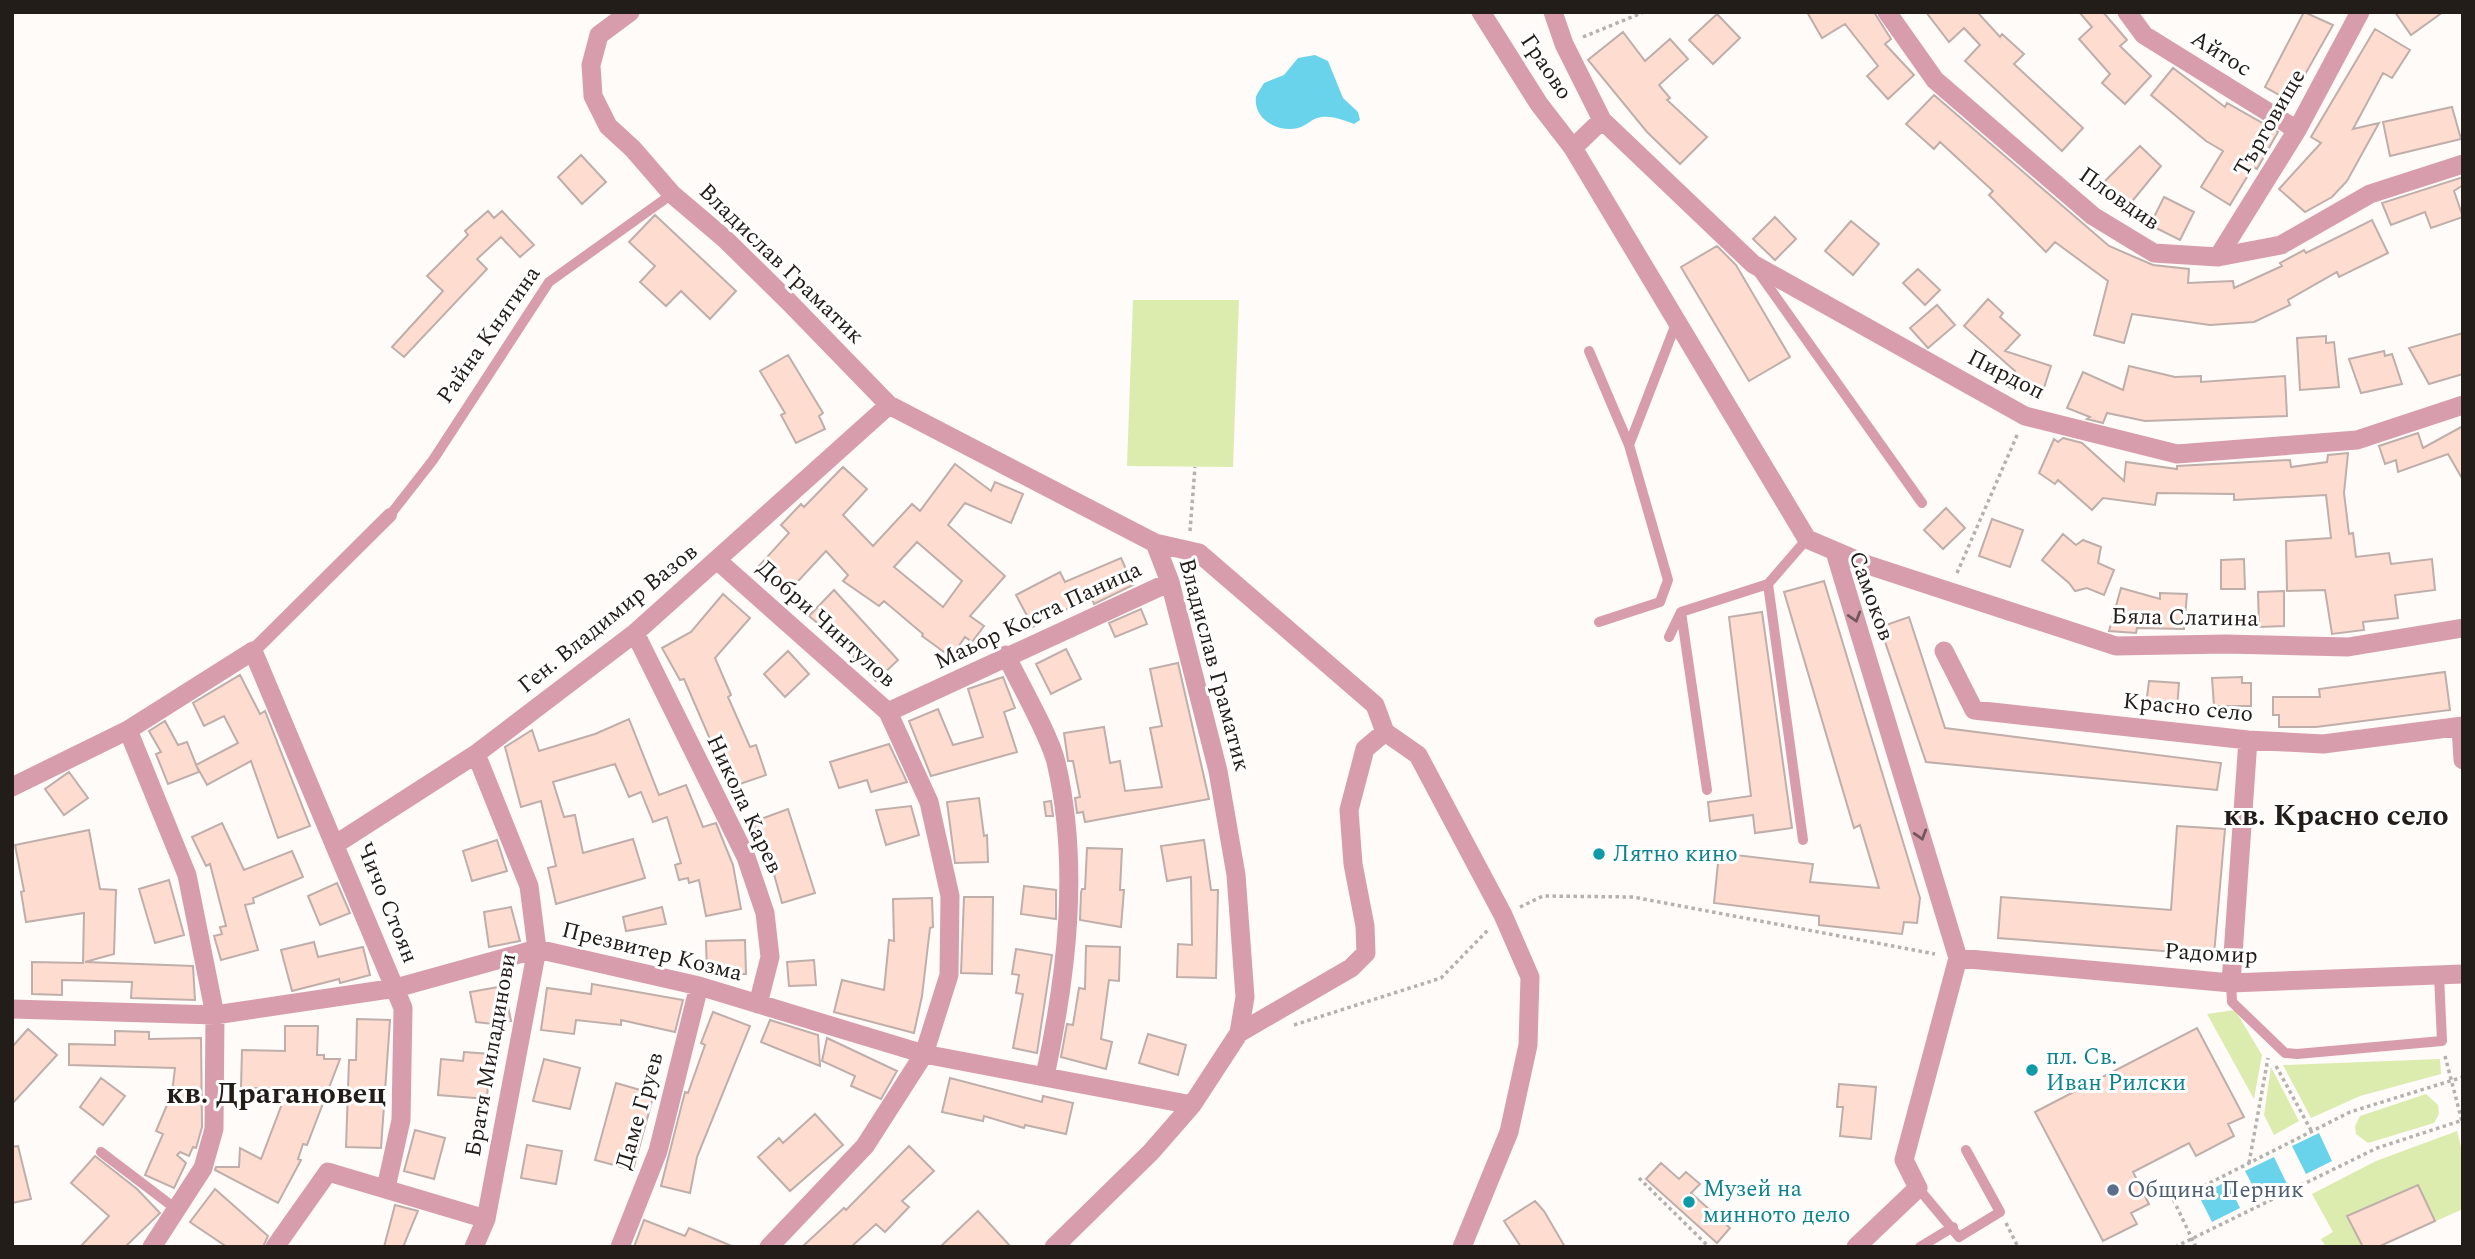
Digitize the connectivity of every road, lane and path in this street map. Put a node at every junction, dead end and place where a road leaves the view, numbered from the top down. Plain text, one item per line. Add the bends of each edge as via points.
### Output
1 (630, 12) edge
2 (1481, 12) edge
3 (1553, 12) edge
4 (1644, 12) edge
5 (1887, 12) edge
6 (2127, 12) edge
7 (2360, 12) edge
8 (1564, 44) junction
9 (1602, 120) junction
10 (2297, 130) junction
11 (1573, 148) junction
12 (2463, 164) edge
13 (672, 194) junction
14 (2218, 257) junction
15 (1753, 264) junction
16 (1677, 321) junction
17 (1589, 351) dead end
18 (889, 405) junction
19 (2463, 405) edge
20 (2025, 416) junction
21 (1629, 445) junction
22 (1195, 467) dead end
23 (1922, 503) dead end
24 (390, 515) joint
25 (1807, 539) junction
26 (1155, 543) junction
27 (1188, 551) junction
28 (1835, 552) junction
29 (718, 561) junction
30 (1170, 582) junction
31 (1768, 583) junction
32 (1950, 591) junction
33 (1681, 612) junction
34 (1599, 622) dead end
35 (2463, 628) edge
36 (635, 633) junction
37 (1669, 637) dead end
38 (253, 651) junction
39 (1944, 651) dead end
40 (1006, 655) junction
41 (888, 712) junction
42 (2462, 727) edge
43 (128, 730) junction
44 (1385, 732) junction
45 (2248, 740) junction
46 (476, 754) junction
47 (2463, 760) edge
48 (12, 787) edge
49 (1707, 790) dead end
50 (1803, 840) dead end
51 (336, 844) junction
52 (1503, 915) junction
53 (537, 949) junction
54 (1958, 958) junction
55 (2463, 974) edge
56 (2439, 975) junction
57 (2231, 983) junction
58 (699, 986) junction
59 (396, 988) junction
60 (758, 1004) junction
61 (12, 1009) edge
62 (215, 1015) junction
63 (1286, 1028) dead end
64 (1239, 1033) junction
65 (2442, 1041) junction
66 (924, 1054) junction
67 (1045, 1076) junction
68 (2463, 1077) edge
69 (2452, 1081) junction
70 (1192, 1105) junction
71 (2462, 1122) edge
72 (2312, 1132) junction
73 (1966, 1150) dead end
74 (102, 1152) dead end
75 (2249, 1163) junction
76 (1639, 1178) dead end
77 (386, 1188) junction
78 (1918, 1188) junction
79 (176, 1209) junction
80 (2000, 1212) junction
81 (486, 1219) junction
82 (1953, 1227) junction
83 (2192, 1239) junction
84 (152, 1247) edge
85 (275, 1247) edge
86 (474, 1247) edge
87 (620, 1247) edge
88 (769, 1247) edge
89 (1054, 1247) edge
90 (1462, 1247) edge
91 (1709, 1247) edge
92 (1856, 1247) edge
93 (1920, 1247) edge
94 (2018, 1247) edge
95 (2175, 1247) edge
96 (2196, 1247) edge

1 - 13 street via 599,35 591,65 593,96 608,127
2 - 11 street, Граово via 1539,104
3 - 8 street
4 - 8 path
5 - 14 street, Пловдив via 1935,80 2093,216 2154,253
6 - 10 street, Айтос via 2144,35
7 - 10 street, Търговище
8 - 9 street
9 - 11 street
9 - 15 street, Пирдоп
10 - 14 street, Търговище
11 - 16 street
12 - 14 street, Пловдив via 2370,194 2281,245
13 - 18 street, Владислав Граматик via 725,239
13 - 24 lane, Райна Княгина via 549,282 433,460
15 - 20 street, Пирдоп
15 - 23 lane
16 - 21 lane
16 - 25 street
17 - 21 lane
18 - 26 street, Владислав Граматик
18 - 29 street, Ген. Владимир Вазов
19 - 20 street, Пирдоп via 2357,440 2177,454
20 - 32 path
21 - 34 lane via 1668,580 1660,602
22 - 27 path
24 - 38 street
25 - 28 street, Самоков
25 - 31 lane
26 - 27 street
26 - 30 street, Владислав Граматик
27 - 44 street via 1199,553 1375,705
28 - 32 street, Бяла Слатина
28 -> 54 street, Самоков
29 - 36 street, Ген. Владимир Вазов
29 - 41 street, Добри Чинтулов
30 - 40 street, Маьор Коста Паница
30 - 64 street, Владислав Граматик via 1218,771 1236,875 1245,997
31 - 33 lane
31 - 50 lane
32 - 35 street, Бяла Слатина via 2116,646 2348,647
33 - 37 lane
33 - 49 lane
36 - 46 street, Ген. Владимир Вазов
36 - 60 street, Никола Карев via 746,856 765,914 770,957
38 - 43 street
38 - 51 street, Чичо Стоян
39 - 45 street, Красно село via 1974,710
40 - 41 street, Маьор Коста Паница
40 - 67 street via 1056,760 1066,839 1068,937
41 - 66 street, Добри Чинтулов via 929,802 950,896 949,975
42 - 45 street, Красно село via 2323,744
42 - 47 street
43 - 48 street
43 - 62 street via 187,875
44 - 52 street via 1418,755
44 - 64 street via 1365,749 1349,810 1366,953 1351,968
45 - 57 street
46 - 51 street, Ген. Владимир Вазов
46 - 53 street, Братя Миладинови via 529,886
51 - 59 street, Чичо Стоян
52 - 54 path via 1543,896 1633,897
52 - 63 path via 1441,978
52 - 90 street via 1530,977 1528,1045 1509,1132
53 - 58 street, Презвитер Козма
53 - 59 street, Презвитер Козма
53 - 81 street, Братя Миладинови
54 - 57 street, Радомир
54 - 78 street via 1904,1160
55 - 56 street, Радомир
56 - 57 street, Радомир
56 - 65 lane
57 - 65 lane via 2232,1002 2285,1053
58 - 60 street, Презвитер Козма
58 - 87 street, Даме Груев via 658,1151
59 - 62 street, Презвитер Козма
59 - 77 street, Чичо Стоян via 403,1008 401,1120
60 - 66 street, Презвитер Козма
61 - 62 street, Презвитер Козма
62 - 79 street via 215,1129 203,1168
64 - 70 street, Владислав Граматик
65 - 69 path
66 - 67 street, Презвитер Козма
66 - 88 street, Добри Чинтулов via 865,1146
67 - 70 street, Презвитер Козма
68 - 69 path
69 - 71 path
69 - 72 path via 2350,1112
70 - 89 street, Владислав Граматик
71 - 83 path via 2378,1148
72 - 75 path
72 - 75 path via 2269,1053
73 - 80 lane
74 - 79 lane
75 - 83 path via 2174,1201
76 - 91 path
77 - 81 street
77 - 85 street via 328,1172
78 - 82 lane
78 - 92 street
79 - 84 street
80 - 82 lane via 1959,1237
80 - 94 path
81 - 86 street, Братя Миладинови
82 - 93 lane
83 - 95 path
83 - 96 path

